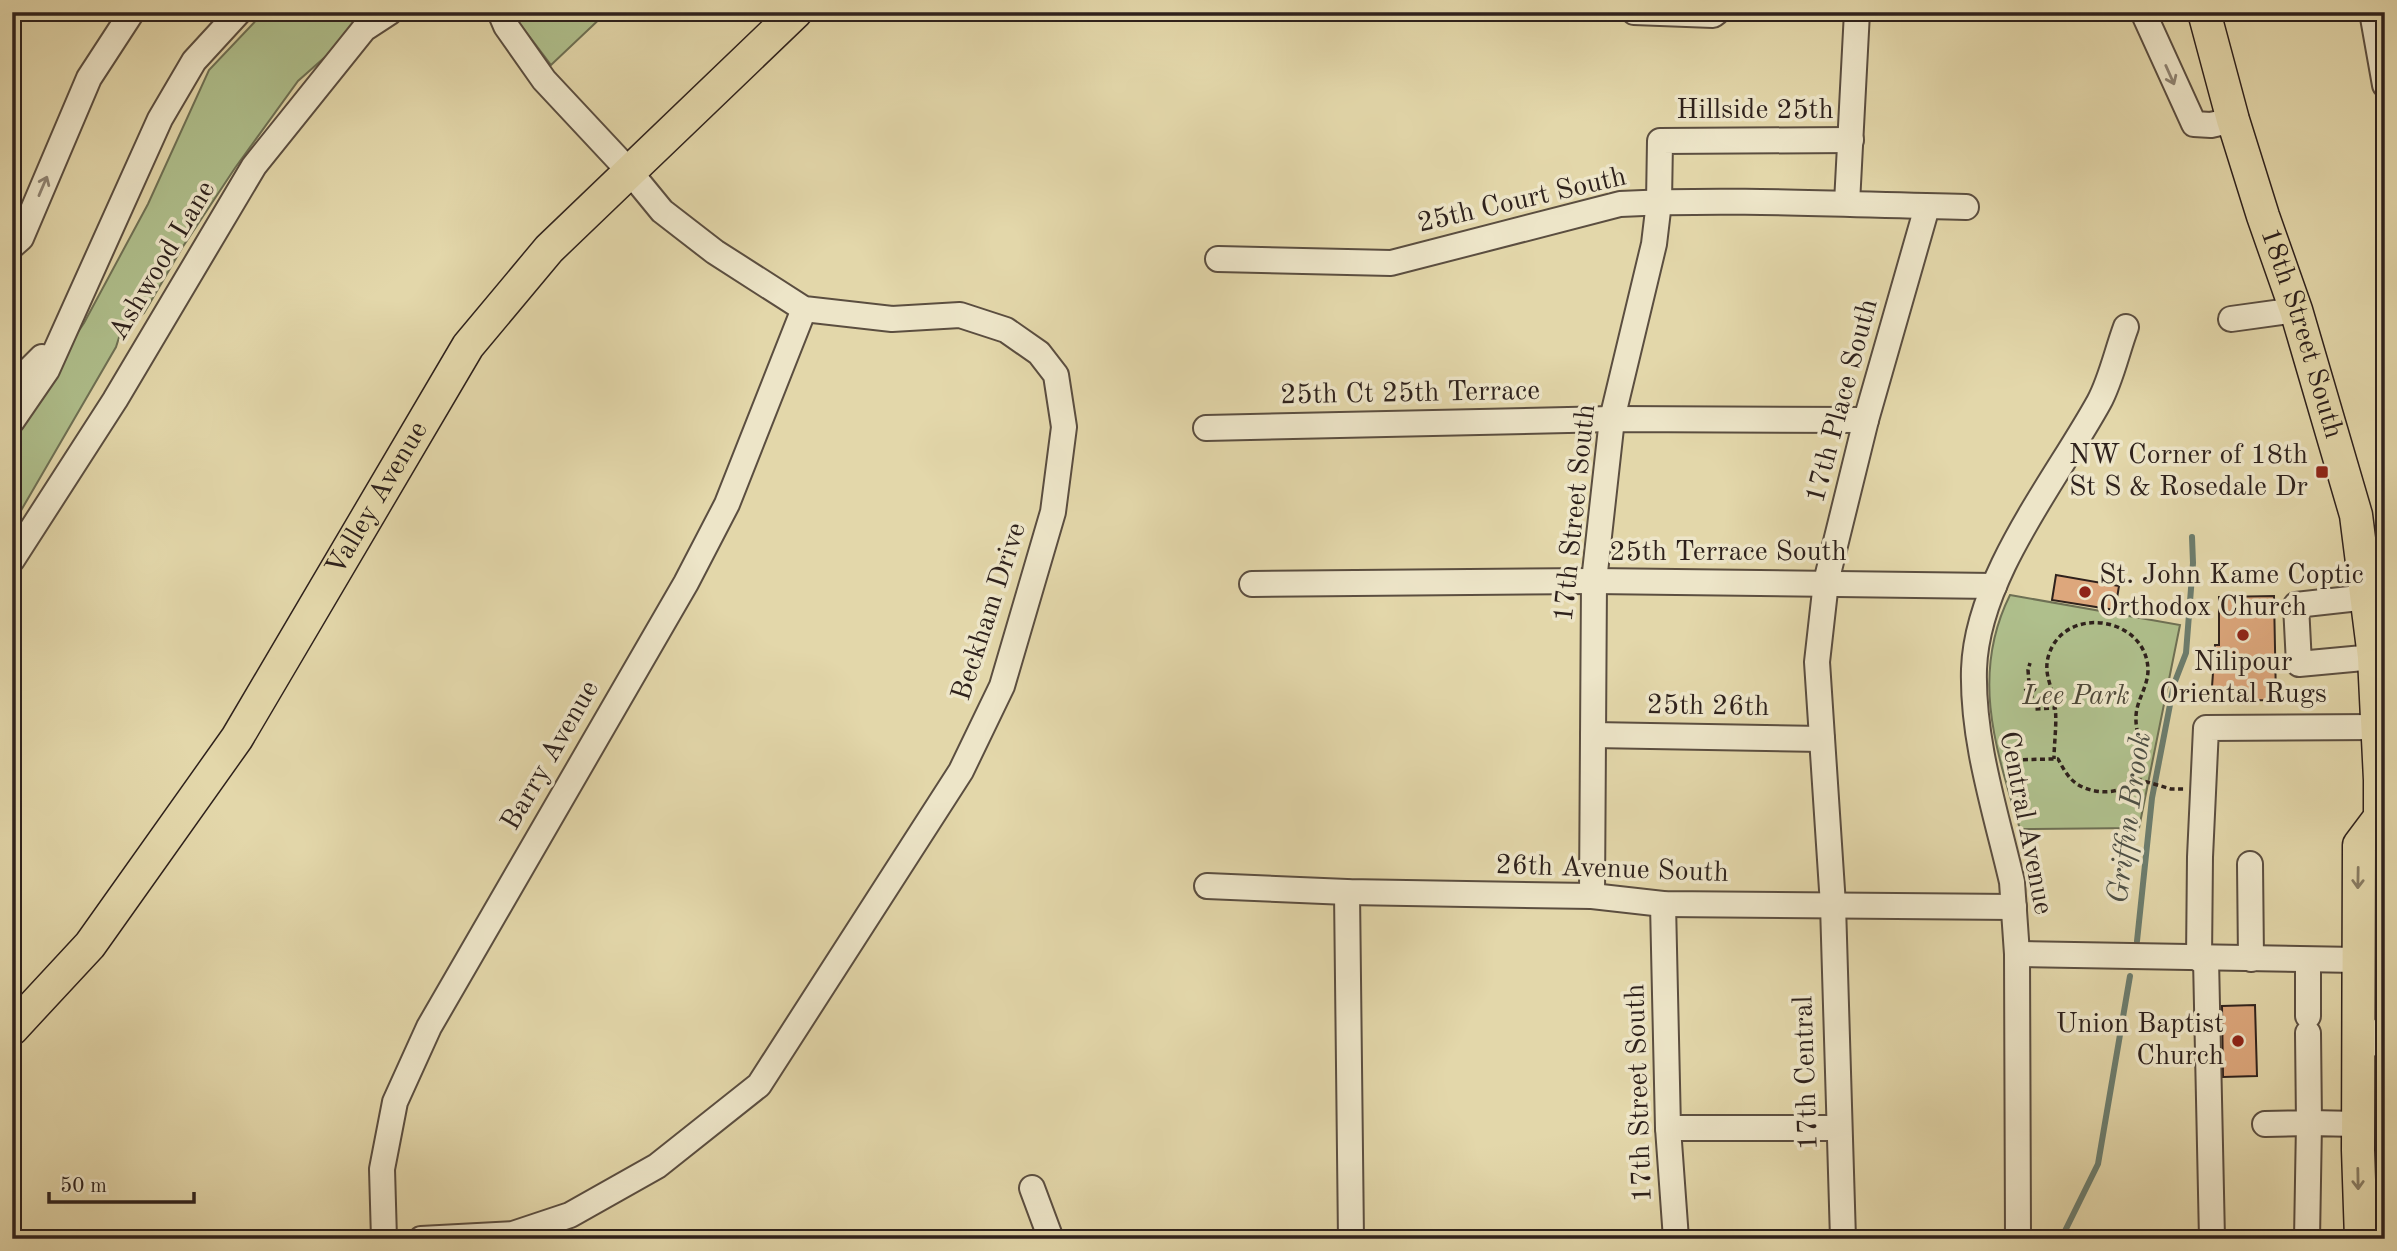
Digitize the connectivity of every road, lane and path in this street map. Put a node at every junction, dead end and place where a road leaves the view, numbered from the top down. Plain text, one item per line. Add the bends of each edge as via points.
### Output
1 (132, 12) edge
2 (239, 12) edge
3 (390, 12) edge
4 (500, 12) edge
5 (796, 12) edge
6 (1634, 12) edge
7 (1717, 12) edge
8 (1857, 12) edge
9 (2143, 12) edge
10 (2204, 12) edge
11 (2372, 12) edge
12 (2384, 82) edge
13 (2233, 120) junction
14 (1851, 140) junction
15 (1660, 141) joint
16 (630, 172) junction
17 (1659, 202) junction
18 (1847, 203) junction
19 (1927, 207) junction
20 (1966, 207) dead end
21 (12, 246) edge
22 (1218, 259) dead end
23 (804, 309) junction
24 (2296, 310) junction
25 (2231, 318) dead end
26 (2126, 327) dead end
27 (64, 333) junction
28 (12, 387) edge
29 (1612, 419) junction
30 (1866, 420) junction
31 (12, 421) edge
32 (1206, 428) dead end
33 (12, 560) edge
34 (1594, 581) junction
35 (1826, 582) junction
36 (1252, 584) dead end
37 (1994, 586) junction
38 (2376, 604) edge
39 (2042, 654) dead end
40 (2048, 657) junction
41 (2374, 657) junction
42 (2030, 663) dead end
43 (2055, 708) junction
44 (2054, 724) junction
45 (2378, 727) junction
46 (2060, 730) dead end
47 (1593, 735) junction
48 (1822, 739) junction
49 (2059, 747) dead end
50 (2054, 750) junction
51 (2054, 759) junction
52 (2001, 760) dead end
53 (2136, 778) junction
54 (2382, 780) edge
55 (2171, 789) dead end
56 (2383, 819) edge
57 (2250, 864) dead end
58 (1207, 886) dead end
59 (1347, 891) junction
60 (1592, 896) junction
61 (1663, 904) junction
62 (1833, 905) junction
63 (2014, 907) junction
64 (2017, 954) junction
65 (2203, 959) junction
66 (2251, 959) junction
67 (2308, 960) junction
68 (2357, 960) junction
69 (2357, 1019) junction
70 (12, 1029) edge
71 (2385, 1049) edge
72 (2309, 1123) junction
73 (2265, 1124) dead end
74 (2358, 1124) junction
75 (1668, 1128) junction
76 (1838, 1128) junction
77 (1032, 1188) dead end
78 (384, 1239) edge
79 (421, 1239) edge
80 (1051, 1239) edge
81 (1351, 1239) edge
82 (1676, 1239) edge
83 (1843, 1239) edge
84 (2018, 1239) edge
85 (2212, 1239) edge
86 (2307, 1239) edge
87 (2361, 1239) edge

21 -> 1 street via 21,238 89,78
2 - 27 street via 194,61 160,119
3 - 33 street, Ashwood Lane via 364,29 254,166 115,400
4 - 16 street, Beckham Drive via 544,80
5 - 16 main road, Valley Avenue
6 - 7 street
8 - 14 street
9 -> 13 street via 2194,124
10 - 13 main road, 18th Street South
11 - 12 street
13 - 24 main road, 18th Street South
14 - 15 street, Hillside 25th
14 - 18 street
15 - 17 street, 17th Street South
16 - 23 street, Beckham Drive via 662,211 715,252
16 - 70 main road, Valley Avenue via 548,249 468,346 237,738 90,945
17 - 18 street, 25th Court South
17 - 22 street, 25th Court South via 1620,204 1391,263
17 - 29 street, 17th Street South via 1654,244
18 - 19 street, 25th Court South
19 - 20 street, 25th Court South
19 - 30 street, 17th Place South
23 - 78 street, Barry Avenue via 727,503 686,583 429,1027 395,1102 383,1168
23 - 79 street, Beckham Drive via 892,319 960,315 1006,330 1039,353 1056,375 1064,427 1053,512 1003,686 961,771 759,1085 657,1166 570,1214 513,1234
24 - 25 street
24 - 38 main road, 18th Street South via 2356,515
26 - 37 street, Central Avenue via 2100,400 2037,503
27 - 28 street
27 - 31 street via 47,370
29 - 30 street, 25th Ct 25th Terrace
29 - 32 street, 25th Ct 25th Terrace
29 - 34 street, 17th Street South
30 - 35 street, 17th Place South
34 - 35 street, 25th Terrace South
34 - 36 street, 25th Terrace South
34 - 47 street, 17th Street South
35 - 37 street, 25th Terrace South
35 - 48 street, 17th Place South via 1817,663
37 - 63 street, Central Avenue via 1980,625 1974,667 1976,727
38 - 41 main road, 18th Street South
38 - 41 street via 2296,605 2299,664
39 - 40 path
40 - 43 path via 2046,673
40 - 53 path via 2065,633 2091,623 2114,625 2142,646 2148,675 2136,715 2143,756
41 - 45 main road, 18th Street South
42 - 43 path via 2025,688 2034,698 2035,709
43 - 44 path
44 - 46 path
44 - 50 path
45 - 54 main road, 18th Street South
45 - 65 street via 2206,728 2200,858
47 - 48 street, 25th 26th
47 - 60 street, 17th Street South
48 - 62 street, 17th Place South
49 - 50 path
50 - 51 path
51 - 52 path
51 - 53 path via 2071,779 2097,792 2129,787
53 - 55 path
54 - 56 main road, 18th Street South
56 -> 68 main road, 18th Street South via 2359,845
57 - 66 street
58 - 59 street, 26th Avenue South
59 - 60 street, 26th Avenue South
59 - 81 street
60 - 61 street, 26th Avenue South
61 - 62 street, 26th Avenue South
61 - 75 street, 17th Street South
62 - 63 street, 26th Avenue South
62 - 76 street, 17th Central
63 - 64 street, Central Avenue
64 - 65 street
64 - 84 street, Central Avenue
65 - 66 street
65 - 85 street
66 - 67 street
67 - 68 street
67 - 72 street
68 - 69 main road, 18th Street South
69 - 71 street
69 - 74 main road, 18th Street South
72 - 73 street
72 - 74 street
72 - 86 street
74 -> 87 main road, 18th Street South
75 - 76 street
75 - 82 street, 17th Street South
76 - 83 street, 17th Central
77 - 80 street

